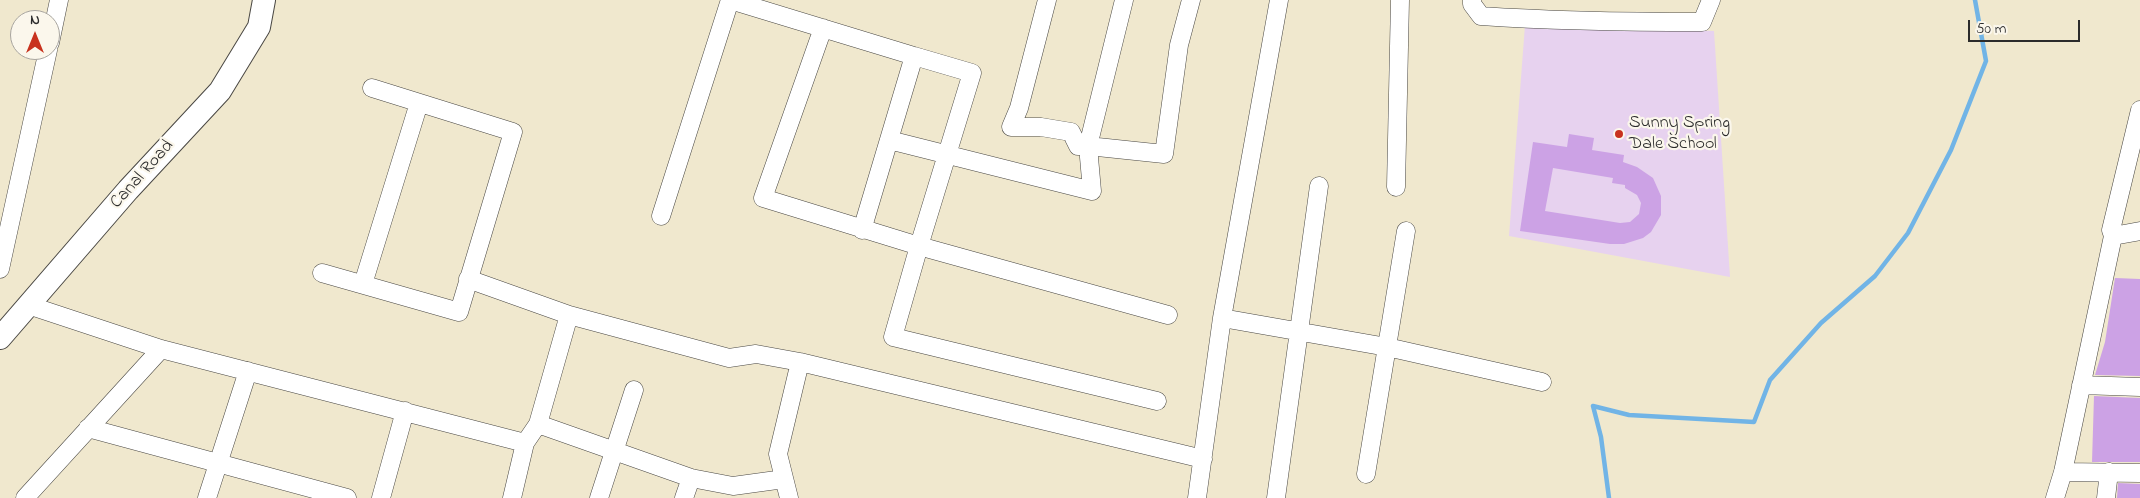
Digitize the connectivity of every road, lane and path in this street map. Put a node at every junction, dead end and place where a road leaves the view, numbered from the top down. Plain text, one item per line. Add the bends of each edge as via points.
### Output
1 (264, 0) edge
2 (730, 0) edge
3 (1047, 0) edge
4 (1124, 0) edge
5 (1191, 0) edge
6 (1279, 0) edge
7 (1400, 0) edge
8 (1472, 0) edge
9 (1711, 0) edge
10 (823, 28) junction
11 (914, 56) junction
12 (46, 60) edge
13 (372, 88) dead end
14 (419, 103) junction
15 (2140, 109) edge
16 (889, 140) junction
17 (1088, 146) junction
18 (947, 155) junction
19 (1319, 186) dead end
20 (1396, 187) dead end
21 (660, 216) dead end
22 (862, 230) junction
23 (1406, 231) dead end
24 (2140, 231) edge
25 (2113, 236) junction
26 (919, 246) junction
27 (0, 269) edge
28 (322, 273) dead end
29 (468, 279) junction
30 (363, 284) junction
31 (28, 305) junction
32 (1168, 315) dead end
33 (569, 316) junction
34 (1222, 318) junction
35 (1298, 331) junction
36 (0, 338) edge
37 (1387, 347) junction
38 (161, 349) junction
39 (800, 362) junction
40 (248, 371) junction
41 (1542, 382) dead end
42 (2081, 385) junction
43 (2140, 386) edge
44 (634, 390) dead end
45 (1157, 401) dead end
46 (405, 411) junction
47 (538, 424) junction
48 (88, 428) junction
49 (525, 443) junction
50 (615, 451) junction
51 (1203, 459) junction
52 (218, 463) junction
53 (2063, 472) junction
54 (2109, 472) junction
55 (2140, 473) edge
56 (1366, 474) dead end
57 (691, 478) junction
58 (791, 492) edge
59 (32, 496) edge
60 (207, 498) edge
61 (347, 498) edge
62 (381, 498) edge
63 (512, 498) edge
64 (599, 498) edge
65 (684, 498) edge
66 (1197, 498) edge
67 (1276, 498) edge
68 (2054, 498) edge
69 (2106, 498) edge

1 - 31 street, Canal Road via 259,27 220,91
2 - 10 street
2 - 21 street
3 - 17 street via 1019,108 1011,127 1042,127 1072,132 1078,146
4 - 17 street
5 - 17 street via 1179,45 1164,154
6 - 34 street
7 - 20 street
8 - 9 street via 1481,16 1658,22 1702,22
10 - 11 street
10 - 22 street via 763,198
11 - 16 street
11 - 18 street via 972,74
12 - 27 street
13 - 14 street
14 - 29 street via 513,132
14 - 30 street
15 - 25 street via 2111,230
16 - 18 street
16 - 22 street
17 - 18 street via 1092,191
18 - 26 street
19 - 35 street
22 - 26 street
23 - 37 street
24 - 25 street
25 - 42 street
26 - 32 street
26 - 45 street via 893,337
28 - 30 street
29 - 30 street via 459,312
29 - 33 street
31 - 36 street, Canal Road
31 - 38 street
33 - 39 street via 729,358 756,354
33 - 47 street
34 - 35 street
34 - 51 street
35 - 37 street
35 - 67 street
37 - 41 street
37 - 56 street
38 - 40 street
38 - 48 street
39 - 51 street
39 - 58 street via 778,454
40 - 46 street
40 - 52 street
42 - 43 street
42 - 53 street
44 - 50 street
46 - 49 street
46 - 62 street
47 - 49 street
47 - 50 street
48 - 52 street
48 - 59 street
49 - 63 street
50 - 57 street
50 - 64 street
51 - 66 street
52 - 60 street
52 - 61 street
53 - 54 street
53 - 68 street
54 - 55 street
54 - 69 street
57 - 58 street
57 - 65 street

